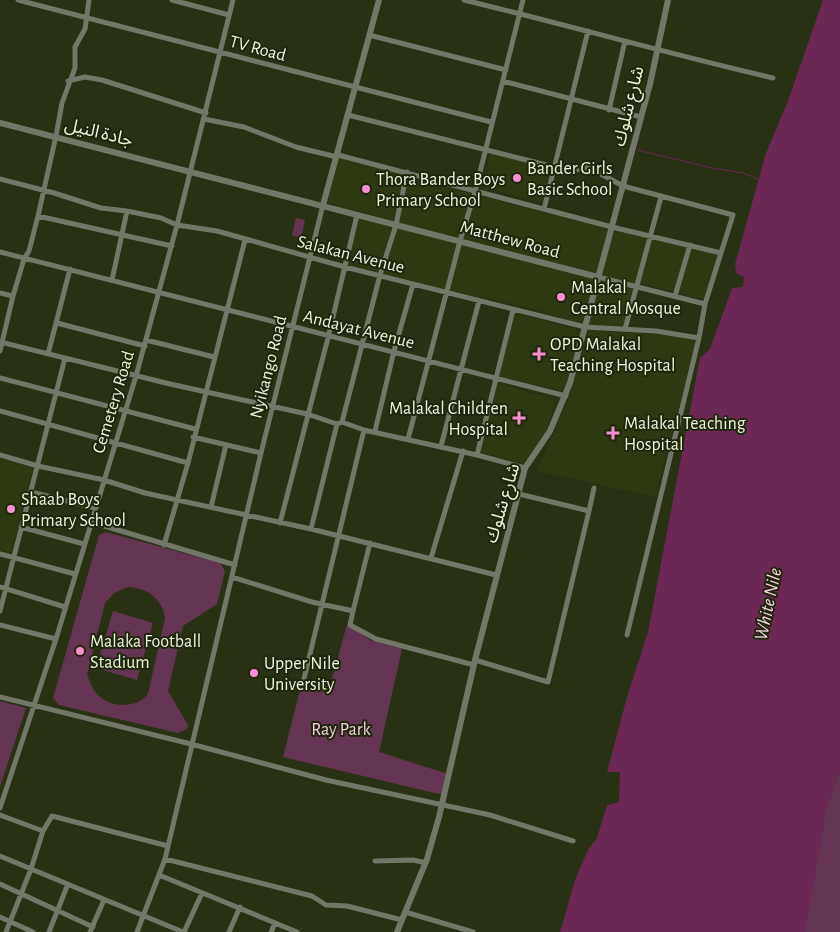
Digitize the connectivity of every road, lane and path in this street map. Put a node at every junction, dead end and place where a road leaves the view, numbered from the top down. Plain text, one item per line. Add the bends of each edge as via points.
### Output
1 (18, 0) edge
2 (89, 0) edge
3 (172, 0) edge
4 (233, 0) edge
5 (378, 0) edge
6 (464, 0) edge
7 (523, 0) edge
8 (668, 0) edge
9 (520, 14) junction
10 (229, 15) junction
11 (85, 17) junction
12 (588, 31) junction
13 (370, 34) junction
14 (626, 41) junction
15 (657, 51) junction
16 (220, 52) junction
17 (506, 70) junction
18 (773, 78) dead end
19 (68, 81) junction
20 (503, 81) junction
21 (356, 86) junction
22 (572, 100) junction
23 (609, 110) junction
24 (206, 112) junction
25 (348, 115) junction
26 (640, 117) junction
27 (204, 119) junction
28 (491, 122) junction
29 (0, 123) edge
30 (56, 136) junction
31 (486, 149) junction
32 (338, 156) junction
33 (556, 166) junction
34 (190, 171) junction
35 (407, 172) junction
36 (0, 180) edge
37 (623, 186) junction
38 (44, 191) junction
39 (475, 192) junction
40 (662, 197) junction
41 (323, 205) junction
42 (544, 209) junction
43 (127, 211) junction
44 (357, 215) junction
45 (38, 216) junction
46 (178, 225) junction
47 (396, 225) junction
48 (612, 227) junction
49 (123, 234) junction
50 (650, 236) junction
51 (245, 240) junction
52 (460, 241) junction
53 (690, 245) junction
54 (172, 246) junction
55 (0, 252) edge
56 (721, 253) junction
57 (24, 258) junction
58 (310, 258) junction
59 (345, 267) junction
60 (70, 269) junction
61 (380, 276) junction
62 (598, 277) junction
63 (112, 280) junction
64 (413, 284) junction
65 (637, 287) junction
66 (447, 292) junction
67 (0, 293) edge
68 (159, 293) junction
69 (13, 296) junction
70 (675, 296) junction
71 (480, 301) junction
72 (706, 304) junction
73 (226, 310) junction
74 (513, 310) junction
75 (56, 323) junction
76 (294, 326) junction
77 (585, 327) junction
78 (625, 329) junction
79 (329, 334) junction
80 (699, 338) junction
81 (1, 343) edge
82 (145, 343) junction
83 (363, 343) junction
84 (0, 351) edge
85 (394, 351) junction
86 (48, 354) junction
87 (214, 357) junction
88 (65, 358) junction
89 (429, 361) junction
90 (460, 370) junction
91 (136, 376) junction
92 (0, 378) edge
93 (496, 379) junction
94 (57, 392) junction
95 (205, 392) junction
96 (566, 396) junction
97 (273, 408) junction
98 (0, 411) edge
99 (125, 411) junction
100 (307, 414) junction
101 (48, 423) junction
102 (340, 423) junction
103 (195, 429) junction
104 (364, 430) junction
105 (376, 431) junction
106 (193, 437) junction
107 (408, 439) junction
108 (115, 442) junction
109 (226, 445) junction
110 (441, 446) junction
111 (463, 451) junction
112 (261, 454) junction
113 (477, 454) junction
114 (0, 455) edge
115 (188, 463) junction
116 (38, 466) junction
117 (525, 468) junction
118 (104, 480) junction
119 (594, 488) dead end
120 (31, 492) junction
121 (519, 494) junction
122 (178, 500) junction
123 (211, 507) junction
124 (95, 508) junction
125 (589, 511) junction
126 (247, 516) junction
127 (91, 522) junction
128 (280, 523) junction
129 (21, 527) junction
130 (311, 529) junction
131 (340, 536) junction
132 (370, 543) junction
133 (84, 544) junction
134 (164, 545) junction
135 (0, 554) edge
136 (431, 558) junction
137 (14, 559) junction
138 (235, 565) junction
139 (75, 574) junction
140 (496, 575) junction
141 (232, 577) junction
142 (3, 587) edge
143 (322, 604) junction
144 (65, 607) junction
145 (0, 611) edge
146 (353, 611) junction
147 (0, 625) edge
148 (627, 635) dead end
149 (56, 639) junction
150 (475, 663) junction
151 (304, 679) dead end
152 (0, 697) edge
153 (34, 705) junction
154 (191, 744) junction
155 (442, 806) junction
156 (0, 808) edge
157 (0, 814) edge
158 (43, 831) junction
159 (573, 841) dead end
160 (168, 846) junction
161 (0, 856) edge
162 (165, 859) junction
163 (376, 861) dead end
164 (426, 863) junction
165 (31, 869) junction
166 (159, 876) junction
167 (0, 884) edge
168 (68, 884) junction
169 (202, 893) junction
170 (21, 894) junction
171 (104, 900) junction
172 (240, 907) junction
173 (58, 909) junction
174 (405, 912) junction
175 (143, 916) junction
176 (0, 917) edge
177 (402, 920) junction
178 (10, 922) junction
179 (275, 922) junction
180 (92, 929) edge
181 (455, 930) edge
182 (6, 932) edge
183 (33, 932) edge
184 (49, 932) edge
185 (137, 932) edge
186 (183, 932) edge
187 (229, 932) edge
188 (271, 932) edge
189 (297, 932) edge
190 (397, 932) edge
191 (473, 932) edge

1 - 11 street, TV Road
2 - 11 street
3 - 10 street
4 - 10 street, Cemetery Road
5 - 13 street, Nyikango Road
6 - 9 street
7 - 9 street
8 - 15 street, شارع شلوك
9 - 12 street
9 - 17 street
10 - 16 street, Cemetery Road
11 - 16 street, TV Road
11 - 19 street via 85,29 75,47 74,68
12 - 14 street
12 - 22 street
13 - 17 street
13 - 21 street, Nyikango Road
14 - 15 street
14 - 23 street
15 - 18 street
15 - 26 street, شارع شلوك
16 - 21 street, TV Road
16 - 24 street, Cemetery Road
17 - 20 street
19 - 24 street via 85,77 102,80
19 - 30 street
20 - 22 street
20 - 28 street
21 - 25 street, Nyikango Road
21 - 28 street, TV Road
22 - 23 street
22 - 33 street
23 - 26 street
24 - 27 street, Cemetery Road
25 - 31 street
25 - 32 street, Nyikango Road
26 - 37 street, شارع شلوك
27 - 32 street via 244,127 296,147
27 - 34 street, Cemetery Road
28 - 31 street
29 - 30 street, جادة النيل
30 - 34 street, جادة النيل
30 - 38 street
31 - 33 street
31 - 39 street
32 - 35 street
32 - 41 street, Nyikango Road
33 - 37 street via 574,170 588,167
33 - 42 street
34 - 41 street, Matthew Road
34 - 46 street, Cemetery Road
35 - 39 street
35 - 47 street
36 - 38 street, Salakan Avenue
37 - 40 street
37 - 48 street, شارع شلوك
38 - 43 street, Salakan Avenue via 101,208
38 - 45 street
39 - 42 street
39 - 52 street
40 - 50 street
40 - 56 street via 733,215
41 - 44 street, Matthew Road
41 - 58 street, Nyikango Road
42 - 48 street
43 - 46 street, Salakan Avenue
43 - 49 street
44 - 47 street, Matthew Road
44 - 59 street
45 - 49 street
45 - 57 street via 29,251
46 - 51 street, Salakan Avenue via 217,231
46 - 54 street, Cemetery Road
47 - 52 street, Matthew Road
47 - 61 street
48 - 50 street
48 - 62 street, شارع شلوك
49 - 54 street
49 - 63 street
50 - 53 street
50 - 65 street
51 - 58 street, Salakan Avenue
51 - 73 street
52 - 62 street, Matthew Road
52 - 66 street
53 - 56 street
53 - 70 street
54 - 68 street, Cemetery Road
55 - 57 street, Andayat Avenue
56 - 72 street
57 - 60 street, Andayat Avenue
57 - 69 street
58 - 59 street, Salakan Avenue
58 - 76 street, Nyikango Road
59 - 61 street, Salakan Avenue
59 - 79 street
60 - 63 street, Andayat Avenue
60 - 75 street
61 - 64 street, Salakan Avenue
61 - 83 street
62 - 65 street, Matthew Road
62 - 77 street, شارع شلوك
63 - 68 street, Andayat Avenue
64 - 66 street, Salakan Avenue
64 - 85 street
65 - 70 street, Matthew Road
65 - 78 street
66 - 71 street, Salakan Avenue
66 - 89 street
67 - 69 street
68 - 73 street, Andayat Avenue
68 - 82 street, Cemetery Road
69 - 81 street
70 - 72 street, Matthew Road
71 - 74 street, Salakan Avenue
71 - 90 street
72 - 80 street
73 - 76 street, Andayat Avenue
73 - 87 street
74 - 77 street, Salakan Avenue
74 - 93 street
75 - 82 street
75 - 86 street
76 - 79 street, Andayat Avenue
76 - 97 street, Nyikango Road
77 - 78 street, Salakan Avenue
77 - 96 street, شارع شلوك
78 - 80 street, Salakan Avenue
79 - 83 street, Andayat Avenue
79 - 100 street
80 - 148 street
81 - 84 street
81 - 86 street
82 - 87 street
82 - 91 street, Cemetery Road
83 - 85 street, Andayat Avenue
83 - 102 street
85 - 89 street, Andayat Avenue
85 - 105 street
86 - 88 street
87 - 95 street
88 - 91 street
88 - 94 street
89 - 90 street, Andayat Avenue
89 - 107 street
90 - 93 street, Andayat Avenue
90 - 110 street
91 - 95 street
91 - 99 street, Cemetery Road
92 - 94 street
93 - 96 street, Andayat Avenue
93 - 113 street
94 - 99 street
94 - 101 street
95 - 97 street
95 - 103 street
96 - 117 street, شارع شلوك via 550,431
97 - 100 street
97 - 112 street, Nyikango Road
98 - 101 street
99 - 103 street
99 - 108 street, Cemetery Road
100 - 102 street
100 - 128 street
101 - 108 street
101 - 116 street
102 - 104 street
102 - 130 street
103 - 106 street
104 - 105 street
104 - 131 street
105 - 107 street
106 - 109 street
106 - 115 street
107 - 110 street
108 - 115 street
108 - 118 street, Cemetery Road
109 - 112 street
109 - 123 street
110 - 111 street
111 - 113 street
111 - 136 street
112 - 126 street, Nyikango Road
113 - 117 street
114 - 116 street
115 - 122 street
116 - 118 street
116 - 120 street
117 - 121 street, شارع شلوك
118 - 122 street
118 - 124 street, Cemetery Road
119 - 125 street
120 - 124 street
120 - 129 street
121 - 125 street
121 - 140 street, شارع شلوك
122 - 123 street
122 - 134 street
123 - 126 street
124 - 127 street, Cemetery Road
125 - 150 street via 548,682
126 - 128 street
126 - 138 street, Nyikango Road
127 - 133 street, Cemetery Road
127 - 134 street
128 - 130 street
129 - 133 street
129 - 137 street
130 - 131 street
131 - 132 street
131 - 143 street
132 - 136 street
132 - 146 street
133 - 139 street, Cemetery Road
134 - 138 street
135 - 137 street
136 - 140 street
137 - 139 street
137 - 142 street
138 - 141 street, Nyikango Road
139 - 144 street, Cemetery Road
140 - 150 street, شارع شلوك
141 - 143 street
141 - 154 street, Nyikango Road
142 - 144 street
142 - 145 street
143 - 146 street
143 - 151 street
144 - 149 street, Cemetery Road
146 - 150 street via 350,624 376,639
147 - 149 street
149 - 153 street, Cemetery Road
150 - 155 street, شارع شلوك
152 - 153 street
153 - 154 street
153 - 156 street, Cemetery Road
154 - 155 street via 326,780
154 - 160 street, Nyikango Road
155 - 159 street via 445,804 490,815
155 - 164 street, شارع شلوك
157 - 158 street
158 - 160 street via 52,816
158 - 165 street
160 - 162 street, Nyikango Road
161 - 165 street
162 - 166 street, Nyikango Road
162 - 177 street via 312,896 326,905 347,906
163 - 164 street
164 - 174 street, شارع شلوك
165 - 168 street
165 - 170 street
166 - 169 street
166 - 175 street, Nyikango Road
167 - 170 street
168 - 171 street
168 - 173 street
169 - 172 street
169 - 186 street
170 - 173 street
170 - 178 street
171 - 175 street
171 - 180 street
172 - 179 street
172 - 187 street
173 - 180 street
173 - 184 street
174 - 177 street, شارع شلوك
174 - 181 street
175 - 185 street, Nyikango Road
175 - 186 street
176 - 178 street
177 - 190 street, شارع شلوك
178 - 182 street
178 - 183 street
179 - 188 street
179 - 189 street
181 - 191 street

